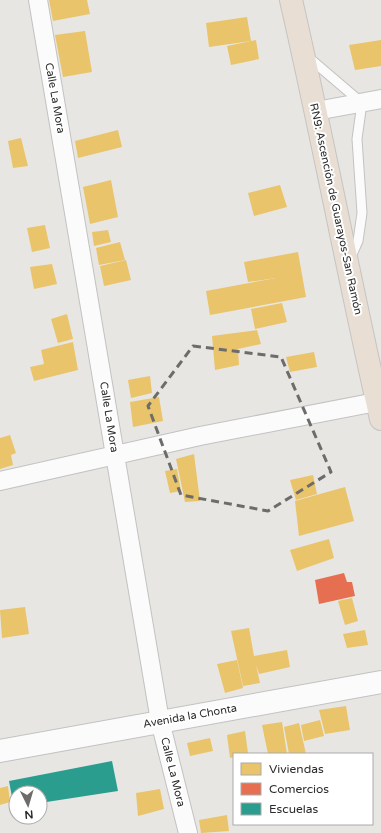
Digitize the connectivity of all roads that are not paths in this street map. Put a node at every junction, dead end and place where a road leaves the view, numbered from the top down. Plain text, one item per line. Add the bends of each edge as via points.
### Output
1 (38, 0) edge
2 (291, 0) edge
3 (303, 52) junction
4 (381, 99) edge
5 (362, 103) junction
6 (316, 111) junction
7 (347, 266) junction
8 (380, 407) edge
9 (116, 455) junction
10 (0, 481) edge
11 (381, 682) edge
12 (160, 721) junction
13 (0, 751) edge
14 (188, 833) edge

1 - 9 street, Calle La Mora
2 - 3 highway, RN9: Ascención de Guarayos-San Ramón
3 - 5 lane
3 - 6 highway, RN9: Ascención de Guarayos-San Ramón
4 - 5 street
5 - 6 street
5 - 7 lane via 357,139 362,213 358,241
6 - 7 highway, RN9: Ascención de Guarayos-San Ramón
7 - 8 highway, RN9: Ascención de Guarayos-San Ramón
8 - 9 street via 200,436
9 - 10 street
9 - 12 street, Calle La Mora
11 - 12 street, Avenida la Chonta
12 - 13 street, Avenida la Chonta
12 - 14 street, Calle La Mora

